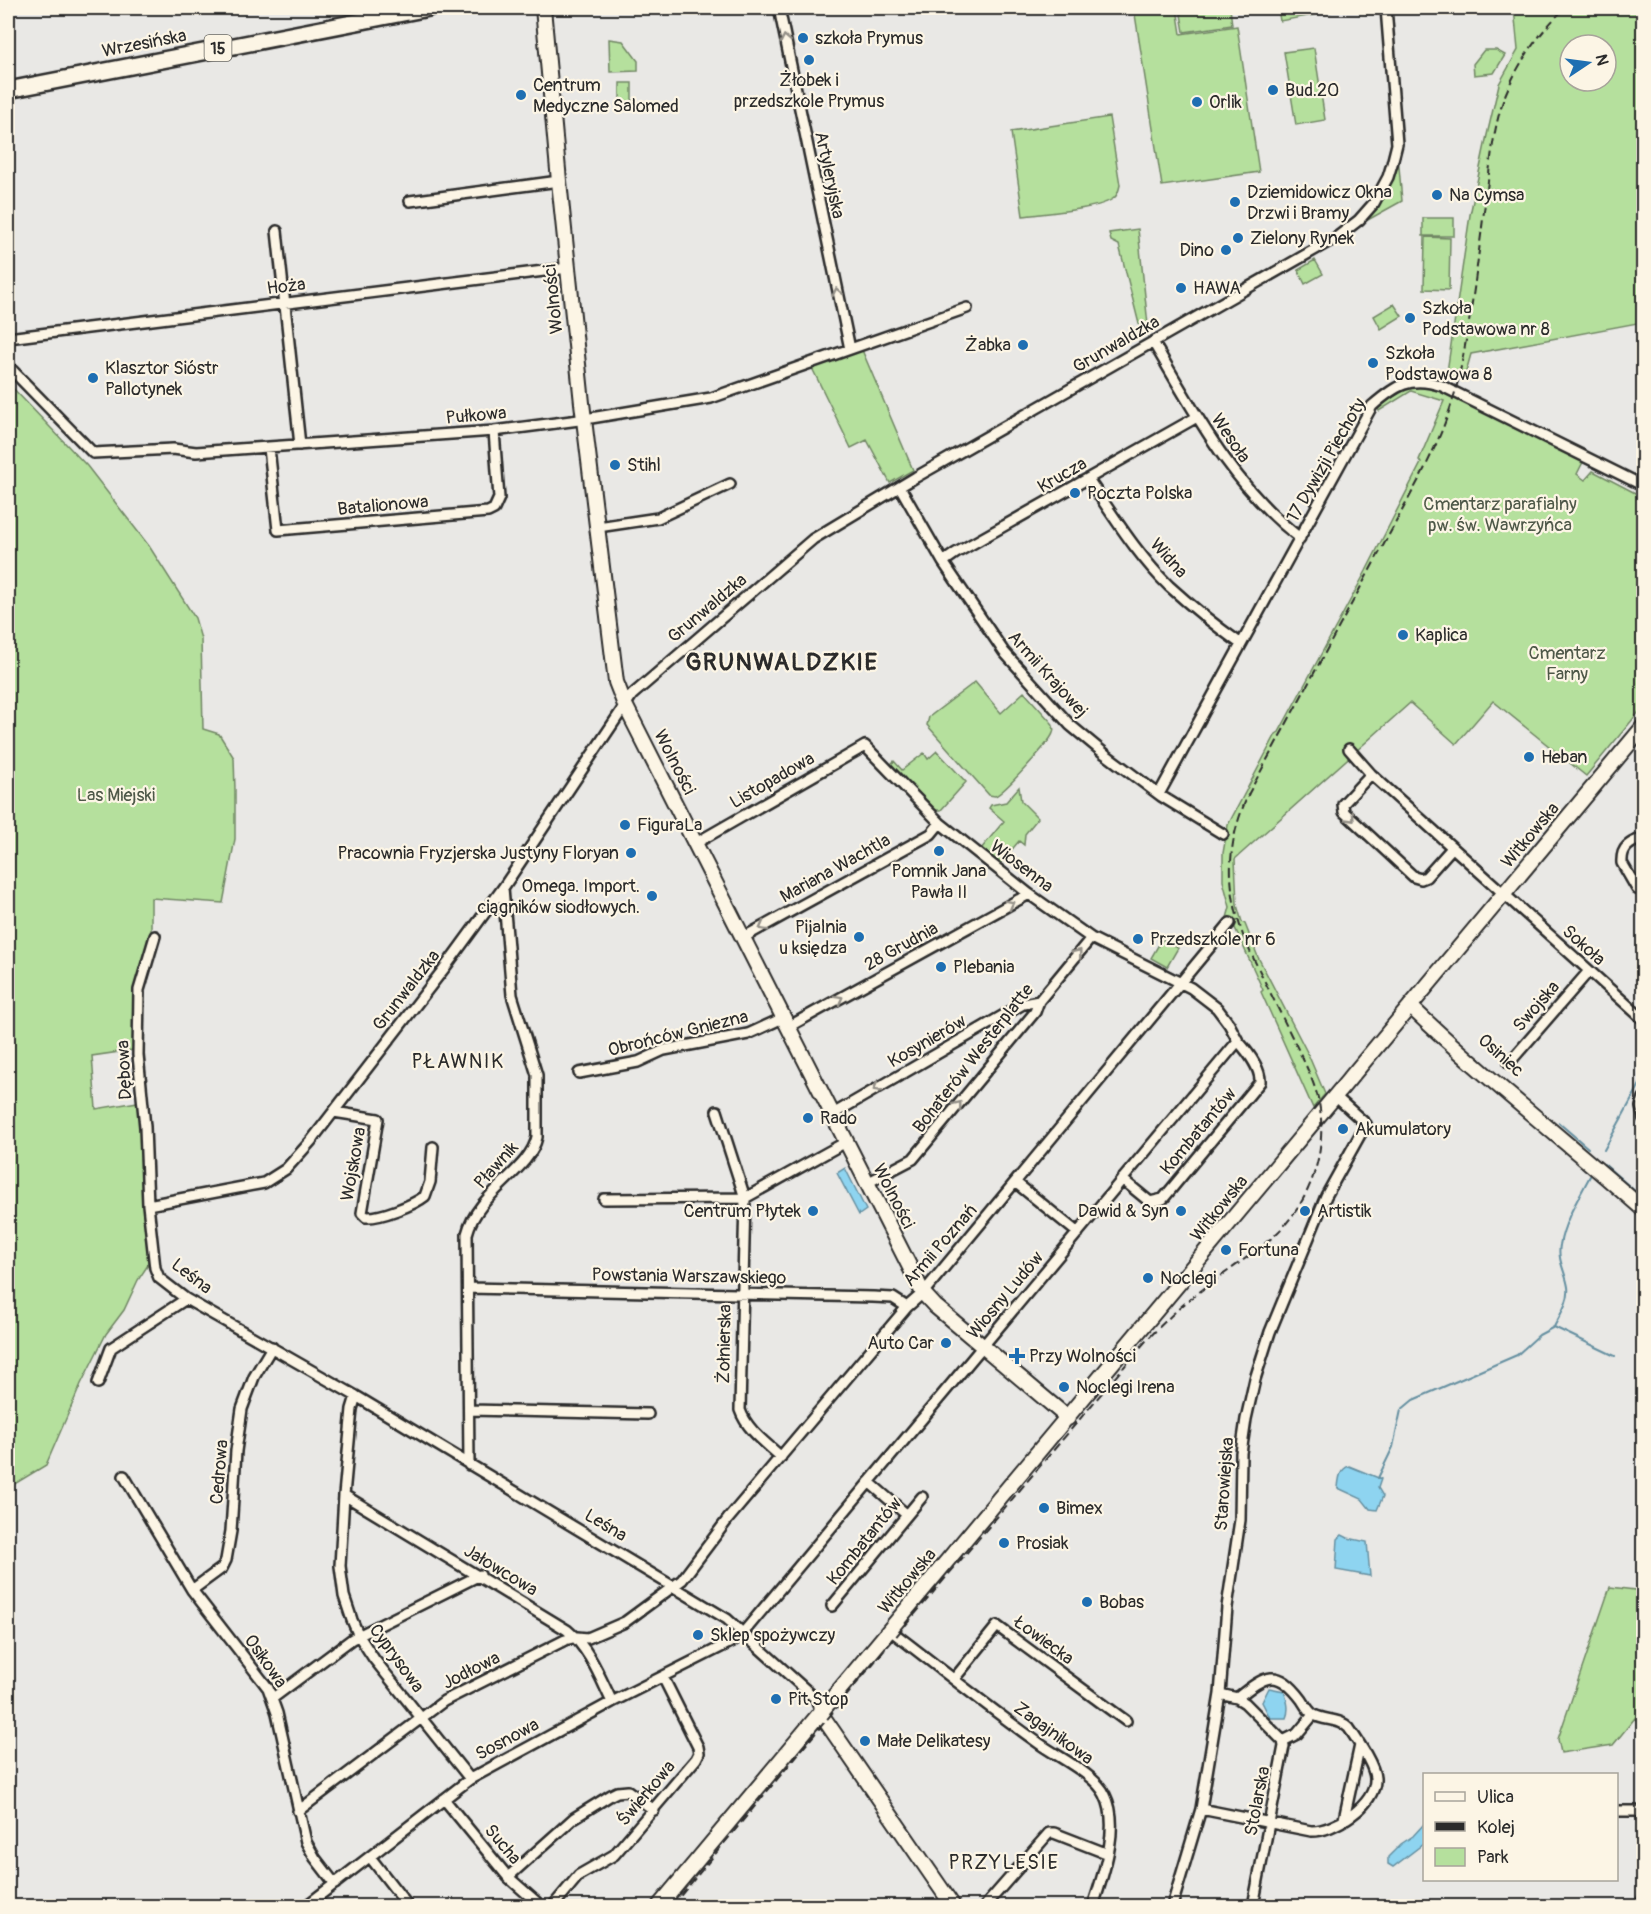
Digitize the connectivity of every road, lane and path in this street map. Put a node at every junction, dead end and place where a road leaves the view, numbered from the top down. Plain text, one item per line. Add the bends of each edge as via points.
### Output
1 (429, 8) edge
2 (543, 8) edge
3 (778, 8) edge
4 (1386, 8) edge
5 (8, 90) edge
6 (559, 181) junction
7 (410, 201) dead end
8 (277, 231) dead end
9 (568, 267) junction
10 (285, 303) junction
11 (967, 308) dead end
12 (8, 338) edge
13 (1154, 342) junction
14 (850, 349) junction
15 (8, 366) edge
16 (1197, 417) junction
17 (585, 420) junction
18 (494, 431) junction
19 (300, 445) junction
20 (269, 448) junction
21 (1088, 478) junction
22 (730, 484) dead end
23 (1644, 486) edge
24 (900, 487) junction
25 (598, 527) junction
26 (1300, 538) junction
27 (943, 562) junction
28 (1241, 644) junction
29 (625, 705) junction
30 (1644, 726) edge
31 (865, 746) joint
32 (1349, 749) dead end
33 (1371, 774) junction
34 (1159, 794) junction
35 (939, 823) junction
36 (1223, 834) dead end
37 (1644, 838) edge
38 (696, 843) junction
39 (1452, 848) junction
40 (1644, 886) edge
41 (503, 888) junction
42 (1029, 894) junction
43 (1504, 894) junction
44 (1230, 923) dead end
45 (155, 936) dead end
46 (744, 937) junction
47 (1091, 938) junction
48 (1589, 971) junction
49 (1180, 984) junction
50 (1039, 1001) junction
51 (1412, 1004) junction
52 (1644, 1020) edge
53 (786, 1023) junction
54 (1238, 1041) junction
55 (1509, 1063) dead end
56 (579, 1073) dead end
57 (1335, 1096) junction
58 (1644, 1098) edge
59 (717, 1111) dead end
60 (334, 1112) junction
61 (833, 1114) junction
62 (1644, 1119) edge
63 (846, 1142) junction
64 (433, 1147) dead end
65 (1122, 1179) junction
66 (1015, 1182) junction
67 (867, 1183) junction
68 (745, 1198) junction
69 (604, 1199) dead end
70 (148, 1205) junction
71 (1644, 1210) edge
72 (1078, 1233) junction
73 (155, 1268) joint
74 (468, 1288) junction
75 (923, 1293) junction
76 (741, 1294) junction
77 (186, 1299) junction
78 (907, 1307) junction
79 (983, 1346) junction
80 (272, 1347) junction
81 (98, 1383) dead end
82 (356, 1396) junction
83 (470, 1410) junction
84 (648, 1414) dead end
85 (1068, 1418) junction
86 (781, 1457) junction
87 (470, 1465) junction
88 (124, 1476) dead end
89 (869, 1482) junction
90 (344, 1495) junction
91 (922, 1497) dead end
92 (907, 1515) junction
93 (480, 1575) junction
94 (674, 1587) junction
95 (192, 1590) junction
96 (832, 1606) dead end
97 (890, 1630) junction
98 (743, 1633) junction
99 (359, 1636) junction
100 (577, 1638) junction
101 (663, 1677) junction
102 (954, 1680) junction
103 (1220, 1694) junction
104 (273, 1698) junction
105 (1237, 1698) junction
106 (612, 1702) junction
107 (821, 1711) junction
108 (1313, 1714) junction
109 (422, 1718) junction
110 (1126, 1721) dead end
111 (1283, 1741) junction
112 (1360, 1745) junction
113 (470, 1779) junction
114 (444, 1799) junction
115 (1201, 1809) junction
116 (654, 1810) junction
117 (298, 1811) junction
118 (1618, 1811) edge
119 (1644, 1814) edge
120 (1344, 1819) junction
121 (1270, 1823) junction
122 (1108, 1854) junction
123 (370, 1857) junction
124 (508, 1877) junction
125 (335, 1884) junction
126 (1644, 1897) edge
127 (306, 1906) edge
128 (408, 1906) edge
129 (542, 1906) edge
130 (553, 1906) edge
131 (659, 1906) edge
132 (953, 1906) edge
133 (985, 1906) edge
134 (1093, 1906) edge
135 (1172, 1906) edge
136 (1253, 1906) edge
137 (1640, 1906) edge

1 - 5 main road, Wrzesińska / 15
2 - 6 street, Wolności
14 -> 3 street, Artyleryjska
4 - 13 street, Grunwaldzka via 1396,144 1388,177 1374,203 1337,237
6 - 7 street
6 - 9 street, Wolności
8 - 10 street
9 - 10 street, Hoża
9 - 17 street, Wolności
10 - 12 street, Hoża
10 - 19 street
11 - 14 street, Pułkowa
13 - 16 street, Wesoła
13 - 24 street, Grunwaldzka
14 - 17 street, Pułkowa via 711,398
15 - 20 street, Pułkowa via 93,453
16 - 21 street, Krucza
16 - 26 street, Wesoła via 1244,484
17 - 18 street, Pułkowa
17 - 25 street, Wolności
18 - 19 street, Pułkowa
18 - 20 street, Batalionowa via 499,498 488,512 278,530
19 - 20 street, Pułkowa
21 - 27 street, Krucza
21 - 28 street, Widna via 1126,534 1168,585
22 - 25 street via 658,518
23 - 26 street, 17 Dywizji Piechoty via 1442,386 1407,382 1372,406
24 - 27 street, Armii Krajowej
24 - 29 street, Grunwaldzka via 813,539 639,687
25 - 29 street, Wolności via 616,682
26 - 28 street, 17 Dywizji Piechoty
27 - 34 street, Armii Krajowej via 1004,652 1068,723
28 - 34 street, 17 Dywizji Piechoty
29 - 38 street, Wolności
29 - 41 street, Grunwaldzka
30 - 43 street, Witkowska
31 - 35 street, Wiosenna
31 - 38 street, Listopadowa
32 - 33 street, Sokoła
33 - 39 street, Sokoła
33 -> 39 street via 1343,804 1344,812 1414,877 1426,877
34 - 36 street, Armii Krajowej
35 - 42 street, Wiosenna
35 -> 46 street, Mariana Wachtla via 931,834
37 - 40 street via 1624,849 1622,862 1637,889
38 - 46 street, Wolności
39 - 43 street, Sokoła
41 - 60 street, Grunwaldzka
41 - 74 street, Pławnik via 512,995 537,1075 537,1137 528,1156 471,1221 467,1240
42 - 47 street, Wiosenna
53 -> 42 street, 28 Grudnia
43 - 48 street, Sokoła
43 - 51 street, Witkowska
44 - 49 street, Armii Poznań
45 - 70 street, Dębowa via 139,990 138,1055
46 - 53 street, Wolności
47 - 49 street, Wiosenna
50 -> 47 street, Bohaterów Westerplatte
48 - 52 street, Sokoła
48 - 55 street, Swojska
49 - 54 street via 1217,1008
49 - 66 street, Armii Poznań
50 -> 61 street, Kosynierów via 1023,1004
67 -> 50 street, Bohaterów Westerplatte via 913,1159 1035,1012
51 - 57 street, Witkowska
51 - 71 street, Osiniec via 1536,1120
53 - 56 street, Obrońców Gniezna via 664,1050 638,1062
53 - 61 street, Wolności
54 - 65 street, Wiosny Ludów
54 - 65 street, Kombatantów via 1260,1082 1170,1190 1159,1202 1150,1202
57 - 85 street, Witkowska
57 - 103 street, Starowiejska via 1366,1124 1322,1204 1255,1379 1241,1453 1240,1520
58 - 62 street
59 - 68 street, Żołnierska
60 - 64 street, Wojskowa via 378,1119 362,1213 366,1217 425,1196
60 - 70 street, Grunwaldzka via 276,1178
61 - 63 street, Wolności
63 - 67 street, Wolności
63 - 68 street
65 - 72 street, Wiosny Ludów
66 - 72 street
66 - 75 street, Armii Poznań
67 - 75 street, Wolności
68 - 69 street
68 - 76 street, Żołnierska
70 - 73 street, Dębowa
72 - 79 street, Wiosny Ludów
73 - 77 street, Leśna via 159,1278
74 - 76 street, Powstania Warszawskiego
74 - 83 street, Pławnik
75 - 78 street, Armii Poznań
75 - 79 street, Wolności
76 - 78 street, Powstania Warszawskiego via 893,1298
76 - 86 street, Żołnierska via 740,1410 752,1431
77 - 80 street, Leśna
77 - 81 street via 111,1348
78 - 86 street, Armii Poznań
79 - 85 street, Wolności
79 - 89 street, Wiosny Ludów
80 - 82 street, Leśna
80 - 95 street, Cedrowa via 254,1377 242,1409 226,1560 222,1568
82 - 87 street, Leśna
82 - 90 street, Cyprysowa
83 - 84 street
83 - 87 street, Pławnik
85 - 97 street, Witkowska
86 - 94 street, Armii Poznań
87 - 94 street, Leśna
88 - 95 street, Osikowa
89 - 92 street
89 - 98 street, Wiosny Ludów
90 - 93 street, Jałowcowa
90 - 99 street, Cyprysowa via 340,1566 344,1596
91 - 92 street, Kombatantów
92 - 96 street, Kombatantów
93 - 99 street
93 - 100 street, Jałowcowa
94 - 98 street, Leśna
94 - 100 street, Jodłowa via 625,1622 588,1638
95 - 104 street, Osikowa
97 - 102 street, Zagajnikowa
97 - 107 street, Witkowska
98 - 101 street, Sosnowa
98 - 107 street, Leśna via 816,1699
99 - 104 street
99 - 109 street, Cyprysowa
100 - 106 street, Jałowcowa
100 - 109 street, Jodłowa via 565,1640 444,1701
101 - 106 street, Sosnowa
101 - 116 street, Świerkowa via 699,1753
102 - 110 street, Łowiecka via 997,1626
102 - 122 street, Zagajnikowa via 1101,1788 1109,1811
103 - 105 street
103 - 115 street, Starowiejska
104 - 117 street, Osikowa
105 - 108 street via 1260,1680 1276,1677 1292,1687
105 - 111 street
106 - 113 street, Sosnowa
107 - 131 street, Witkowska
107 - 132 street, Leśna
108 - 111 street via 1297,1734
108 - 112 street via 1345,1723
109 - 113 street, Cyprysowa
109 - 117 street, Jodłowa
111 - 121 street, Stolarska
112 - 120 street
112 - 120 street via 1375,1784 1364,1805
113 - 114 street, Sosnowa
114 - 123 street, Sosnowa
114 - 124 street, Sucha
115 - 121 street
115 - 135 street, Starowiejska
116 - 124 street via 628,1791 611,1794 574,1818
116 - 130 street, Świerkowa via 614,1856 579,1875
117 - 125 street, Osikowa via 310,1851
118 - 119 street
120 - 121 street via 1321,1831
121 - 136 street, Stolarska
122 - 133 street via 1049,1833
122 - 134 street, Zagajnikowa
123 - 125 street, Sosnowa
123 - 128 street
124 - 129 street, Sucha
125 - 127 street, Sosnowa
126 - 137 street

